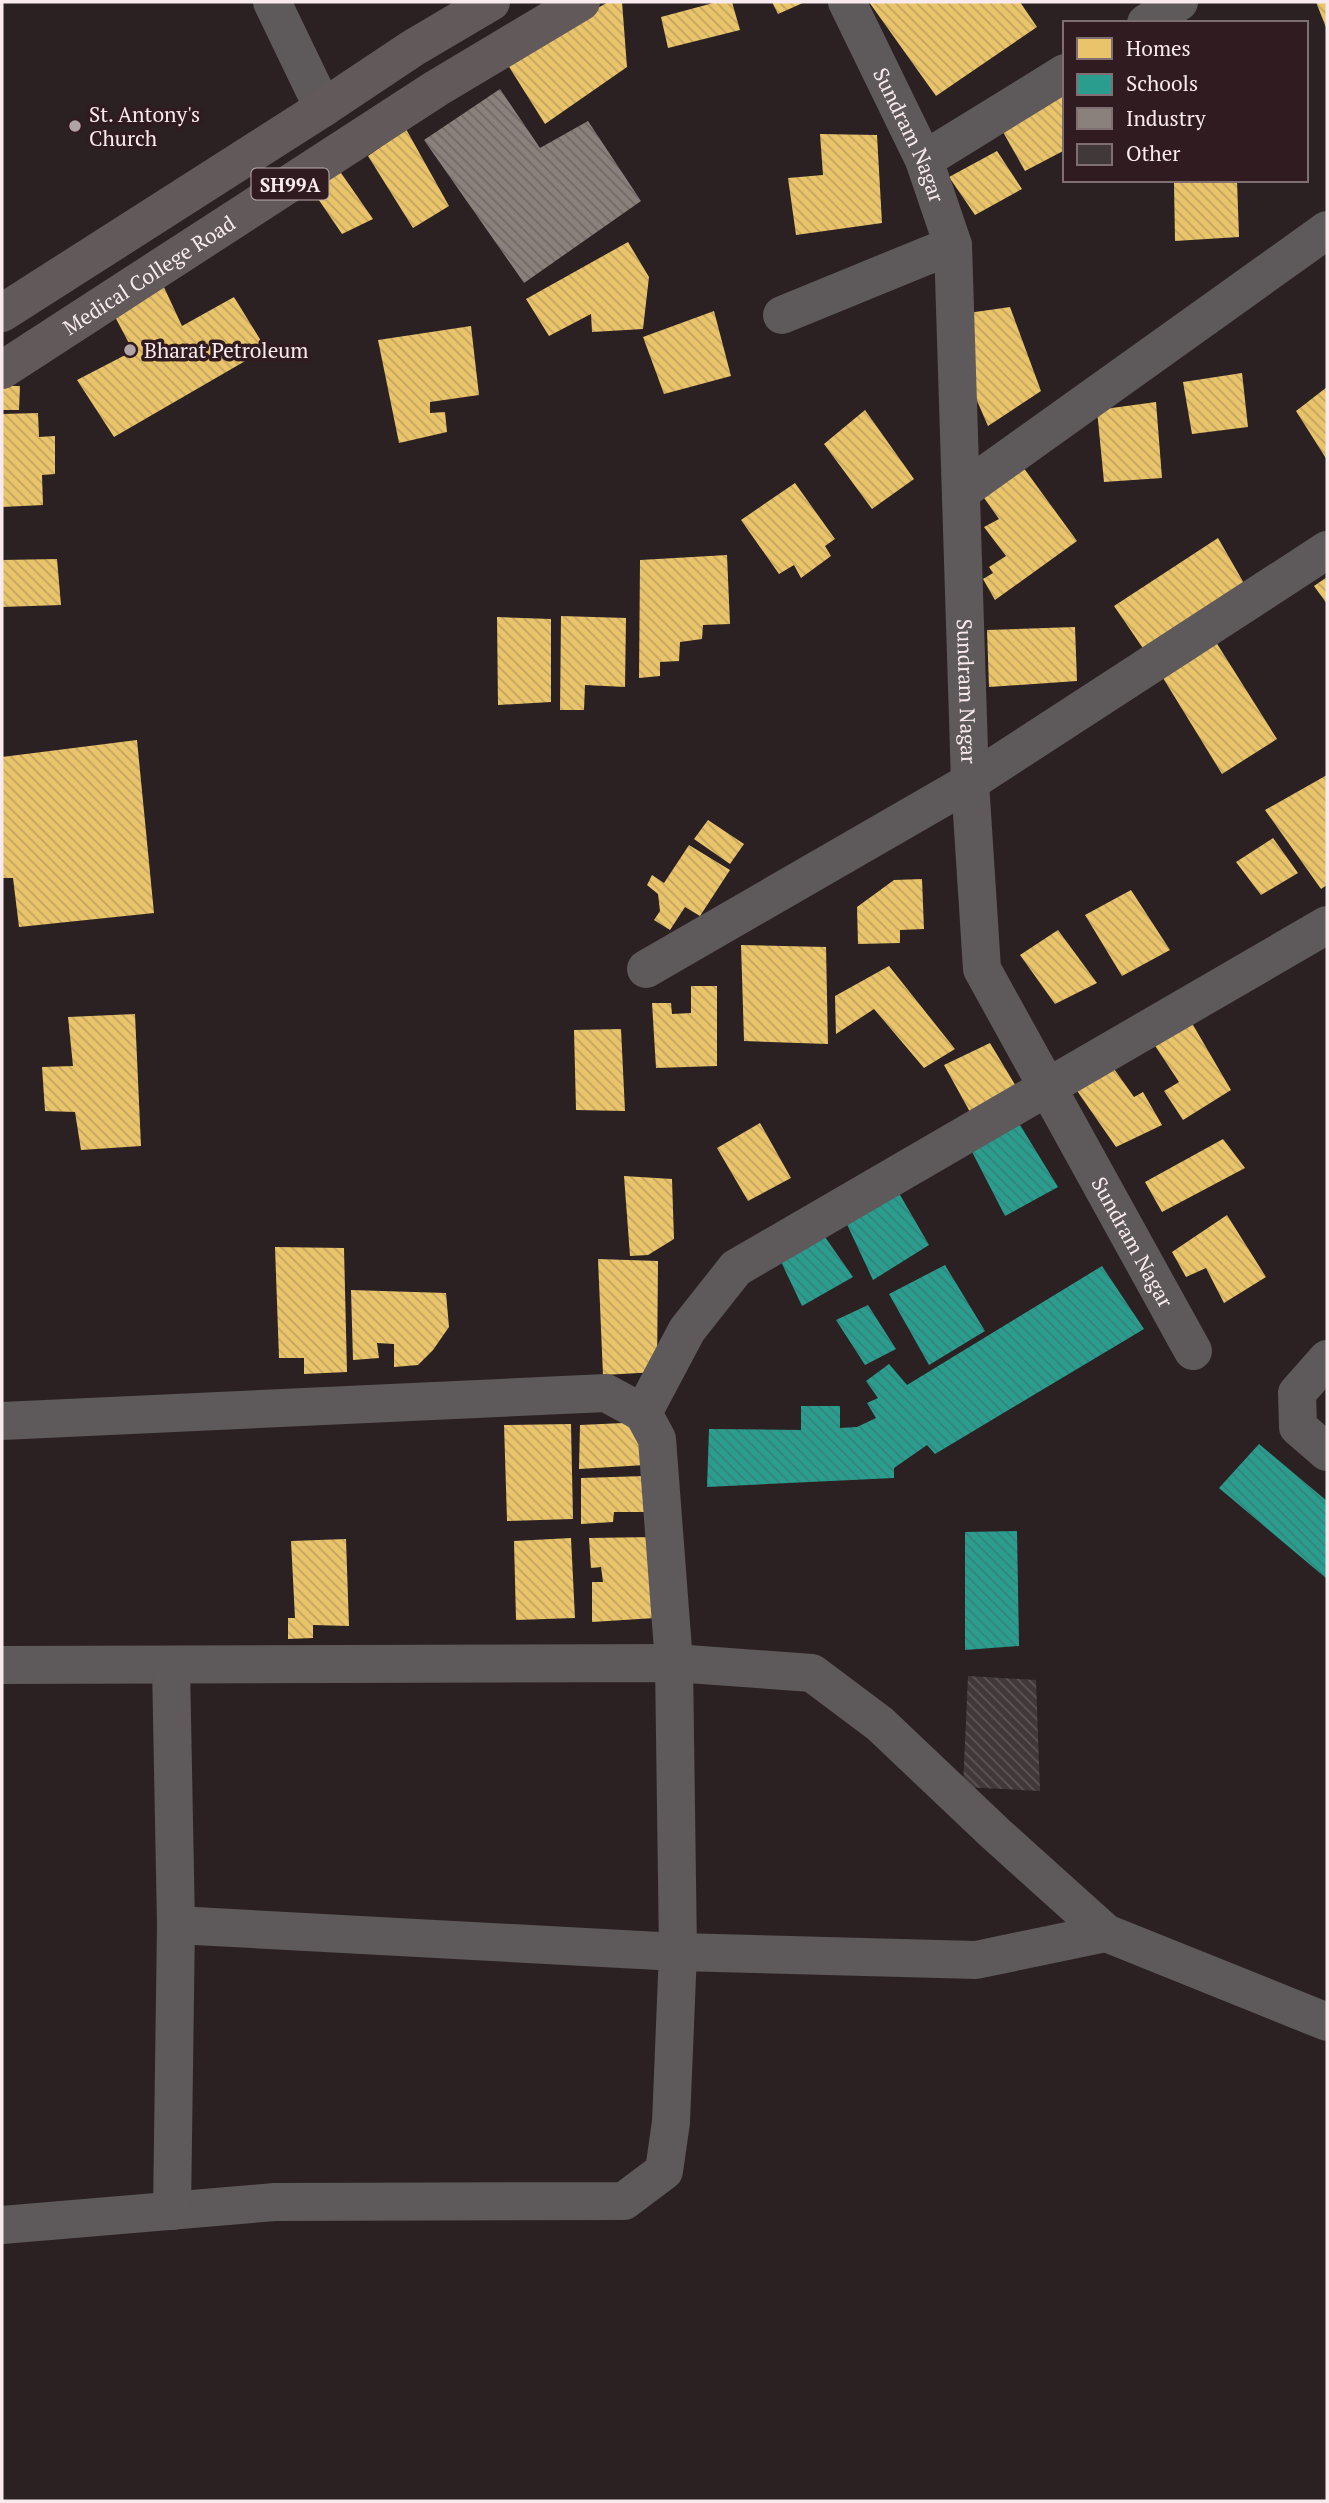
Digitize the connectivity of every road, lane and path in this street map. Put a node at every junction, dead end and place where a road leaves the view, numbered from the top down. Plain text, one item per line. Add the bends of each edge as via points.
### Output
1 (272, 2) edge
2 (491, 2) edge
3 (581, 2) edge
4 (847, 2) edge
5 (1179, 2) edge
6 (1149, 21) edge
7 (1063, 74) edge
8 (323, 108) junction
9 (924, 160) junction
10 (1327, 230) edge
11 (953, 245) junction
12 (2, 313) edge
13 (782, 315) dead end
14 (2, 370) edge
15 (962, 491) junction
16 (1327, 550) edge
17 (970, 782) junction
18 (1327, 925) edge
19 (646, 968) dead end
20 (1048, 1087) junction
21 (1193, 1351) dead end
22 (1327, 1359) edge
23 (643, 1413) junction
24 (2, 1421) edge
25 (1327, 1452) edge
26 (674, 1663) junction
27 (2, 1665) edge
28 (171, 1665) junction
29 (176, 1925) junction
30 (1106, 1933) junction
31 (678, 1952) junction
32 (1327, 2022) edge
33 (173, 2211) junction
34 (2, 2225) edge

1 - 8 street
2 - 8 main road, SH99A
3 - 14 main road, Medical College Road / SH99A via 437,88
4 - 9 street, Sundram Nagar
5 - 6 street
7 - 9 street
8 - 12 main road, SH99A
9 - 11 street, Sundram Nagar
10 - 15 street
11 - 13 street
11 - 15 street, Sundram Nagar
15 - 17 street, Sundram Nagar
16 - 17 street
17 - 19 street
17 - 20 street, Sundram Nagar via 982,968
18 - 20 street
20 - 21 street, Sundram Nagar
20 - 23 street via 736,1268 687,1330
22 - 25 street via 1297,1392 1298,1427
23 - 24 street via 606,1393
23 - 26 street via 657,1439
26 - 28 street
26 - 30 street via 812,1672 880,1724
26 - 31 street
27 - 28 street
28 - 29 street
29 - 31 street
29 - 33 street
30 - 31 street via 976,1960
30 - 32 street
31 - 33 street via 671,2122 664,2171 624,2202 275,2202
33 - 34 street

